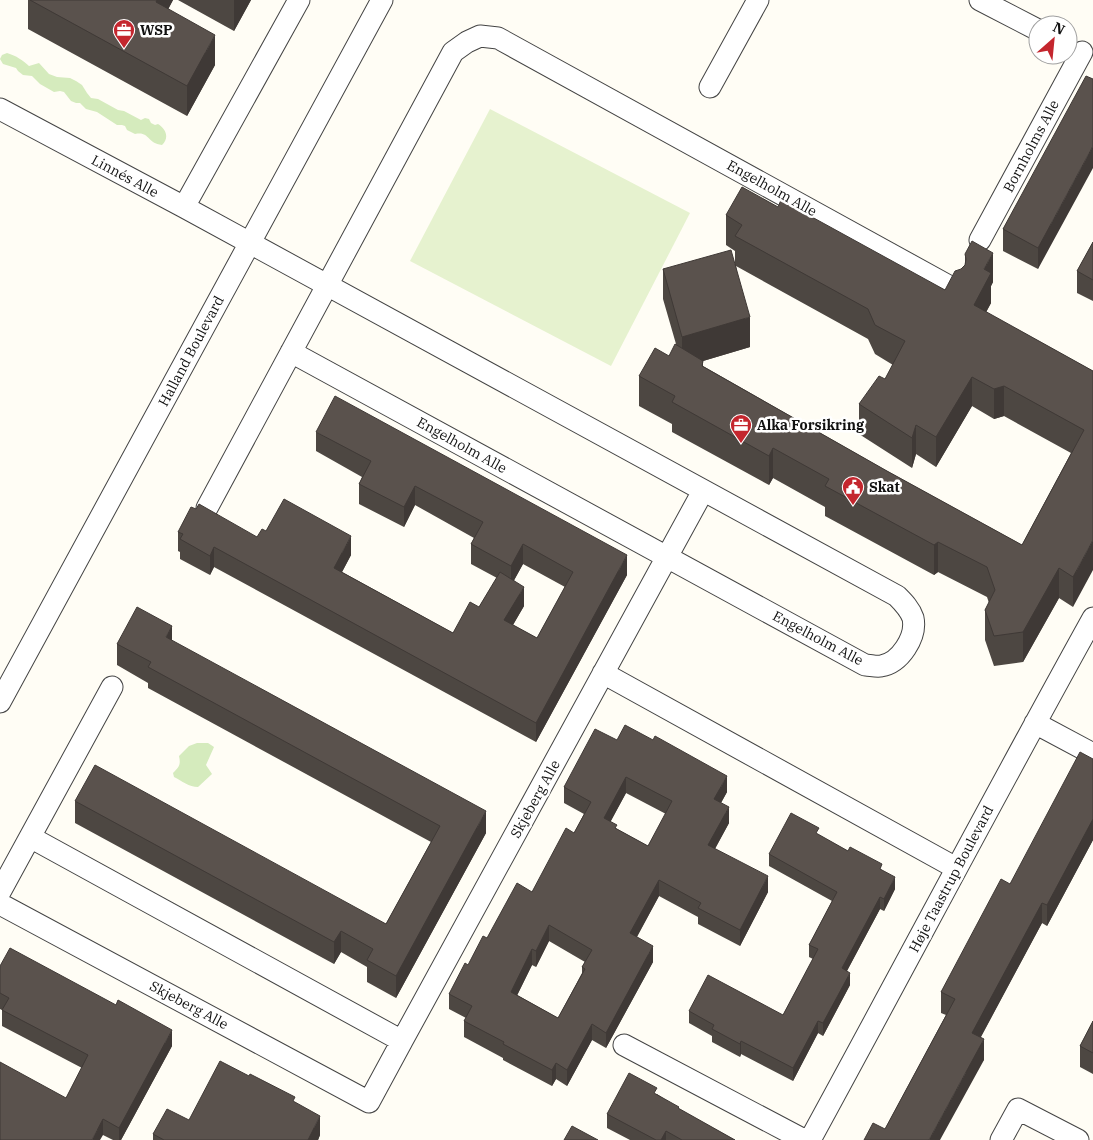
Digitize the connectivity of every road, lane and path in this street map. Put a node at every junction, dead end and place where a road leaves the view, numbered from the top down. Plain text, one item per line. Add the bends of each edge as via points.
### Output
1 (298, 0) edge
2 (382, 0) edge
3 (758, 0) edge
4 (980, 0) edge
5 (1028, 25) edge
6 (1081, 52) edge
7 (710, 87) dead end
8 (0, 109) edge
9 (184, 208) junction
10 (980, 240) dead end
11 (249, 243) junction
12 (327, 286) junction
13 (954, 289) edge
14 (291, 352) junction
15 (703, 491) junction
16 (207, 508) edge
17 (667, 557) junction
18 (1093, 618) edge
19 (603, 673) junction
20 (112, 687) dead end
21 (0, 702) edge
22 (1035, 723) junction
23 (1093, 754) edge
24 (30, 837) junction
25 (956, 868) junction
26 (0, 892) edge
27 (0, 904) edge
28 (402, 1041) junction
29 (624, 1045) dead end
30 (804, 1140) edge
31 (810, 1140) edge
32 (1001, 1140) edge
33 (1078, 1140) edge

1 - 9 street
2 - 11 street, Halland Boulevard
3 - 7 street
4 - 5 street
6 - 10 street, Bornholms Alle
8 - 9 street, Linnés Alle
9 - 11 street, Linnés Alle
11 - 12 street, Engelholm Alle
11 - 21 street, Halland Boulevard
12 - 13 street, Engelholm Alle via 453,52 480,36 498,38
12 - 14 street, Engelholm Alle
12 - 15 street, Engelholm Alle
14 - 16 street, Engelholm Alle
14 - 17 street, Engelholm Alle
15 - 17 street, Skjeberg Alle
15 - 17 street, Engelholm Alle via 897,596 908,607 913,619 910,643 894,661 881,666 865,665
17 - 19 street, Skjeberg Alle
18 - 22 street, Høje Taastrup Boulevard
19 - 25 street
19 - 28 street, Skjeberg Alle
20 - 24 street
22 - 23 street
22 - 25 street, Høje Taastrup Boulevard
24 - 26 street
24 - 28 street
25 - 31 street, Høje Taastrup Boulevard
27 - 28 street, Skjeberg Alle via 369,1102
29 - 30 street
32 - 33 street via 1018,1109

